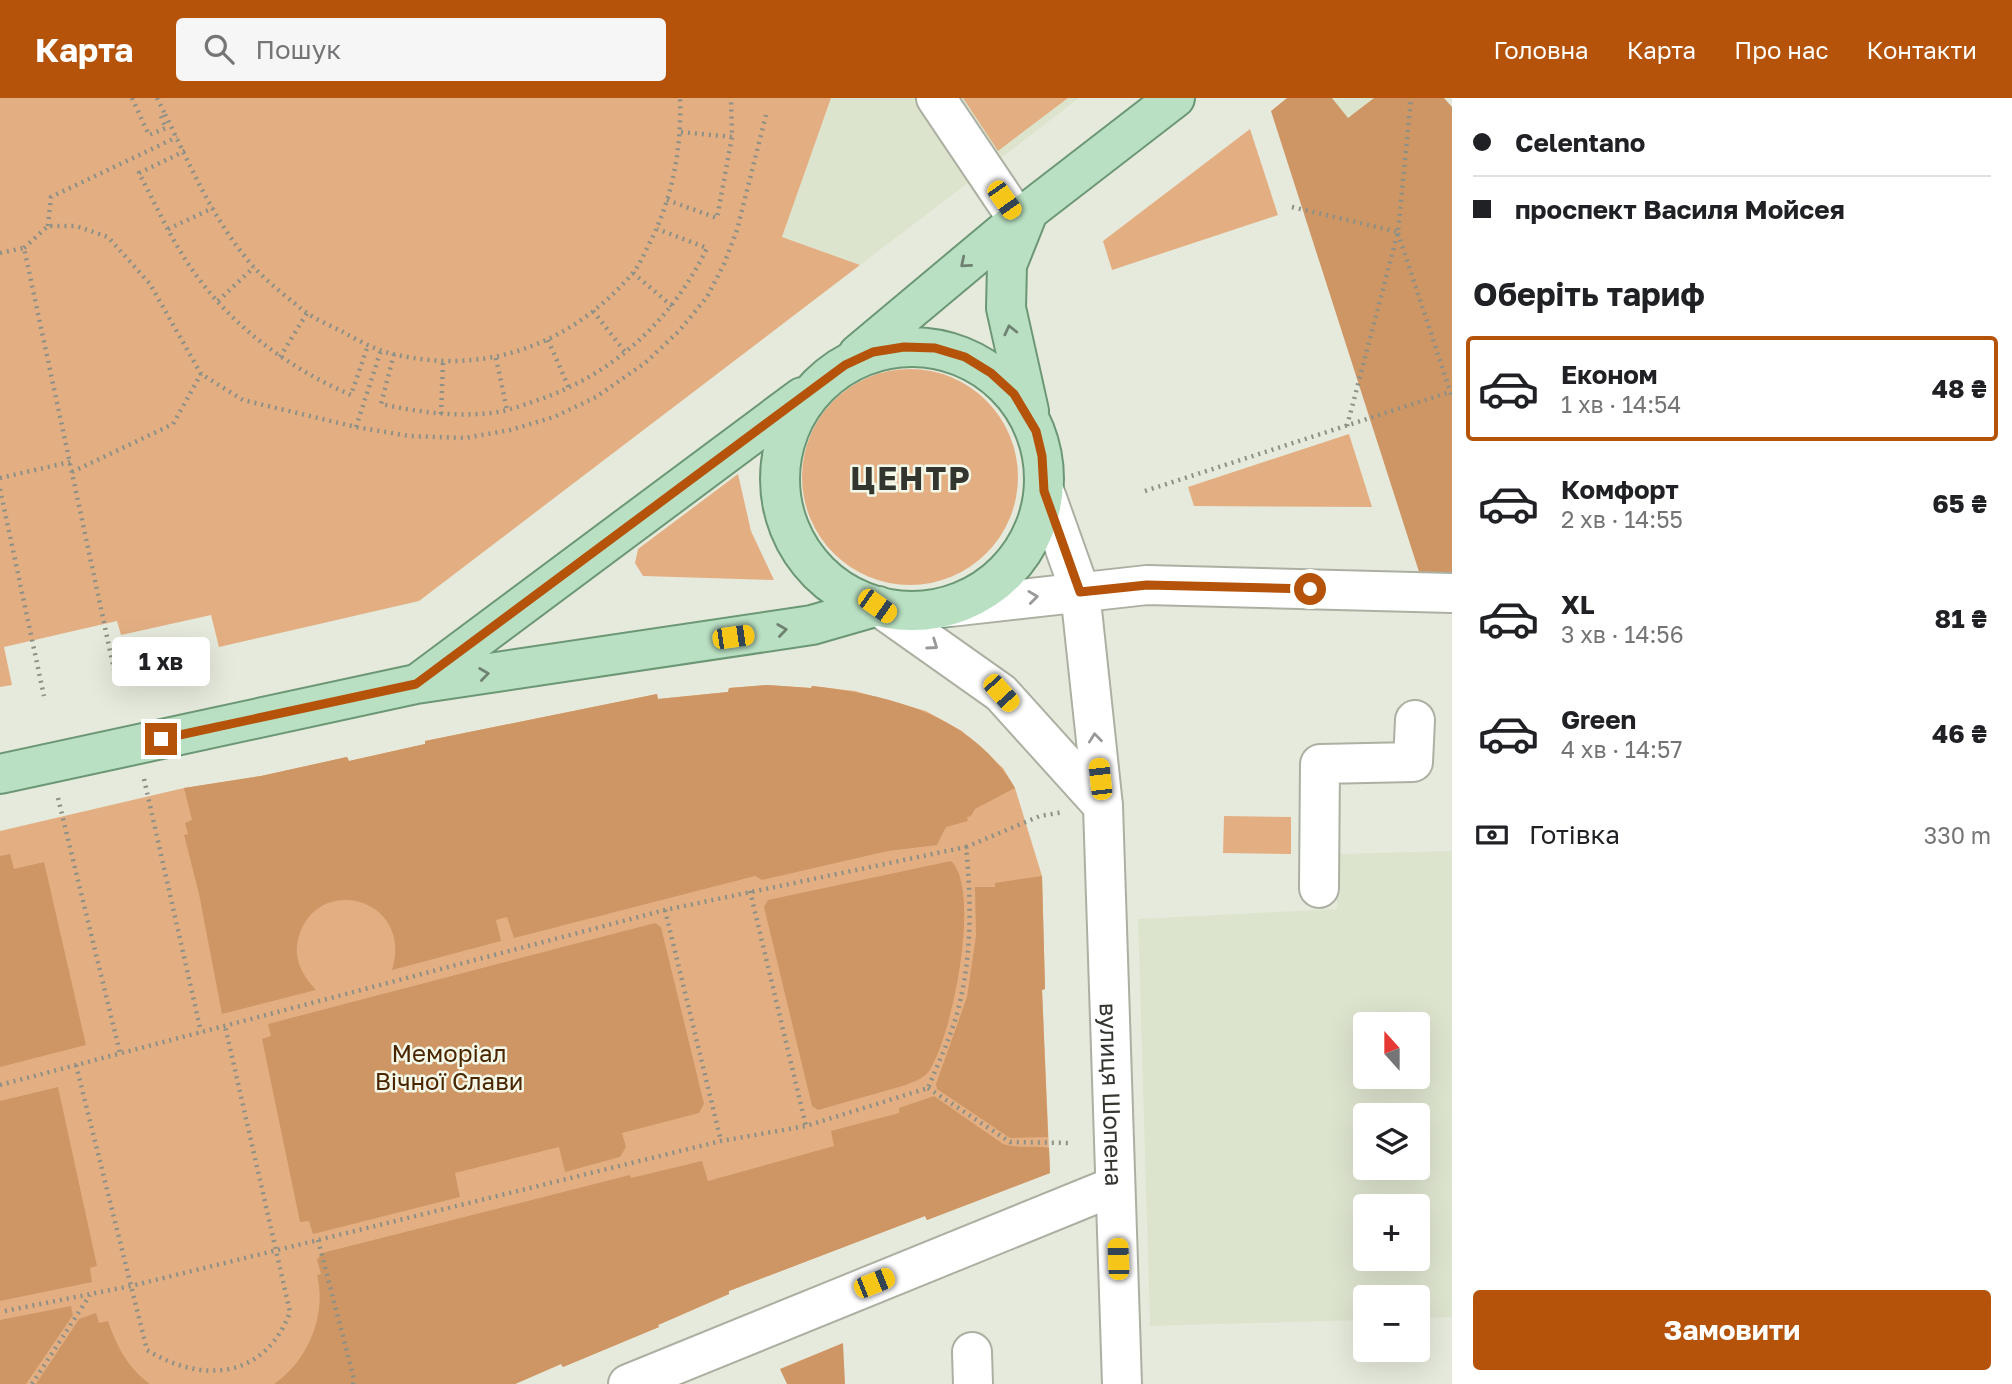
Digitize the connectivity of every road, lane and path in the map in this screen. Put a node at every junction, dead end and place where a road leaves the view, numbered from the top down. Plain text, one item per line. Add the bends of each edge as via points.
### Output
1 (132, 98) edge
2 (157, 98) edge
3 (680, 98) edge
4 (731, 98) edge
5 (936, 98) edge
6 (1175, 98) edge
7 (1411, 98) edge
8 (165, 114) junction
9 (766, 115) dead end
10 (681, 132) junction
11 (177, 137) junction
12 (732, 137) junction
13 (185, 152) junction
14 (667, 200) junction
15 (1292, 207) dead end
16 (213, 208) junction
17 (1024, 215) junction
18 (48, 226) junction
19 (168, 229) junction
20 (657, 229) junction
21 (1398, 232) junction
22 (24, 248) junction
23 (0, 253) edge
24 (254, 267) junction
25 (633, 273) junction
26 (218, 301) junction
27 (672, 306) junction
28 (593, 311) junction
29 (307, 313) junction
30 (548, 340) junction
31 (368, 345) junction
32 (381, 350) junction
33 (626, 353) junction
34 (394, 354) junction
35 (279, 356) junction
36 (496, 358) junction
37 (443, 363) junction
38 (201, 374) junction
39 (833, 374) junction
40 (569, 388) junction
41 (1451, 394) edge
42 (508, 410) junction
43 (441, 414) junction
44 (1031, 421) junction
45 (1347, 426) junction
46 (356, 427) junction
47 (70, 462) junction
48 (72, 472) junction
49 (0, 478) edge
50 (0, 489) edge
51 (1044, 491) junction
52 (1145, 492) dead end
53 (1080, 592) junction
54 (1452, 593) edge
55 (877, 606) junction
56 (941, 608) junction
57 (117, 679) dead end
58 (416, 684) junction
59 (44, 696) dead end
60 (1415, 720) dead end
61 (0, 775) edge
62 (144, 779) dead end
63 (58, 798) dead end
64 (1103, 806) junction
65 (1040, 816) dead end
66 (966, 847) junction
67 (1319, 888) dead end
68 (750, 891) junction
69 (666, 911) junction
70 (225, 1026) junction
71 (201, 1032) junction
72 (120, 1053) junction
73 (76, 1065) junction
74 (0, 1085) edge
75 (928, 1088) junction
76 (806, 1126) junction
77 (721, 1141) junction
78 (1069, 1143) dead end
79 (1115, 1186) junction
80 (318, 1240) junction
81 (276, 1250) junction
82 (131, 1286) junction
83 (90, 1295) junction
84 (0, 1312) edge
85 (32, 1384) edge
86 (354, 1384) edge
87 (628, 1384) edge
88 (1122, 1384) edge

1 - 8 path via 149,135 166,128 161,116
2 - 8 path
3 - 10 path
4 - 12 path
5 - 17 street
6 - 17 main road
7 - 21 path
8 - 11 path
9 - 46 path via 724,264 707,297 645,363 596,397 554,417 510,430 466,438 409,436
10 - 12 path
10 - 14 path
11 - 13 path
11 - 18 path via 51,197
12 - 14 path via 717,218
13 - 16 path
13 - 19 path via 139,173
14 - 20 path
15 - 21 path
16 - 19 path
16 - 24 path
17 -> 39 main road
44 -> 17 main road via 1006,308 1007,265
18 - 22 path
18 - 38 path via 76,226 108,237 150,284
19 - 26 path
20 - 25 path
20 - 27 path via 707,248
21 - 41 path
21 - 45 path
22 - 23 path
22 - 47 path
24 - 26 path
24 - 29 path
25 - 27 path
25 - 28 path
26 - 35 path
27 - 33 path
28 - 30 path
28 - 33 path
29 - 31 path
29 - 35 path
30 - 36 path
30 - 40 path
31 - 32 path
31 - 35 path via 351,395
32 - 34 path
32 - 46 path
33 - 40 path
34 - 37 path
34 - 43 path via 381,404
36 - 37 path
36 - 42 path
37 - 43 path
38 - 46 path via 243,400
38 - 48 path via 173,424
39 - 44 main road via 873,352 935,348 965,357 991,373 1014,394
39 - 55 main road via 800,407 787,435 780,466 781,497 803,554 823,577 849,595
39 - 58 main road
40 - 42 path
41 - 45 path
42 - 43 path
44 - 51 main road via 1042,456
45 - 52 path
47 - 48 path
47 - 49 path
48 - 57 path
50 - 59 path
51 - 53 street, вулиця Шопена
51 - 56 main road via 1032,534 1017,558 975,595
53 - 54 street via 1147,585
56 -> 53 street
64 -> 53 street, вулиця Шопена
55 - 56 main road via 913,611
58 -> 55 main road via 812,625
55 -> 64 street via 1001,693
58 - 61 main road
60 - 67 street via 1413,762 1320,764
62 - 71 path
63 - 72 path
64 - 79 street, вулиця Шопена
65 - 66 path
66 - 68 path
66 - 75 path via 970,934 961,999
68 - 69 path
68 - 76 path
69 - 70 path
69 - 77 path
70 - 71 path
70 - 81 path
71 - 72 path
72 - 73 path
73 - 74 path
73 - 82 path
75 - 76 path
75 - 78 path via 1010,1142
76 - 77 path
77 - 80 path
79 - 87 street
79 - 88 street, вулиця Шопена
80 - 81 path
80 - 86 path
81 - 82 path
81 - 82 path via 290,1312 283,1331 258,1362 220,1376 180,1373 147,1350
82 - 83 path
83 - 84 path
83 - 85 path

